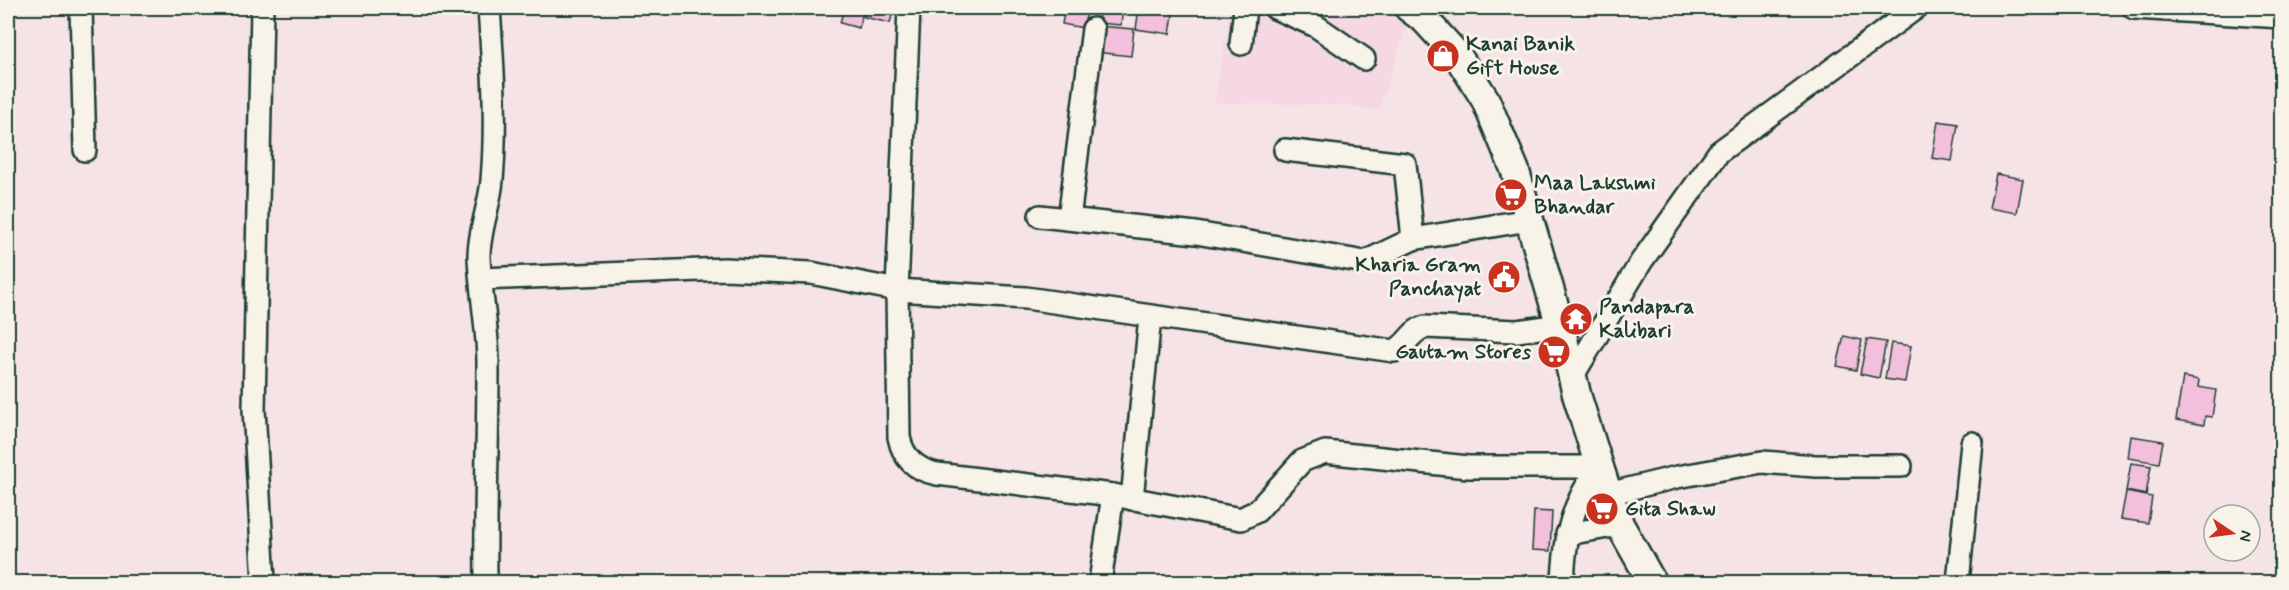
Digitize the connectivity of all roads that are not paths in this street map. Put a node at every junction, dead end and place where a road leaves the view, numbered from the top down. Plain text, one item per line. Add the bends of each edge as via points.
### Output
1 (81, 8) edge
2 (262, 8) edge
3 (489, 8) edge
4 (909, 8) edge
5 (1245, 8) edge
6 (1275, 8) edge
7 (1916, 8) edge
8 (2134, 8) edge
9 (1419, 12) edge
10 (2282, 17) edge
11 (1093, 29) dead end
12 (1242, 45) dead end
13 (1364, 59) dead end
14 (85, 150) dead end
15 (1285, 150) dead end
16 (1040, 216) dead end
17 (1069, 219) junction
18 (1530, 220) junction
19 (1413, 239) junction
20 (482, 279) junction
21 (897, 290) junction
22 (1150, 317) junction
23 (1560, 325) junction
24 (1572, 377) junction
25 (1972, 443) dead end
26 (1901, 466) dead end
27 (1599, 467) junction
28 (1608, 494) junction
29 (1122, 497) junction
30 (1620, 525) junction
31 (1567, 534) junction
32 (264, 582) edge
33 (486, 582) edge
34 (1100, 582) edge
35 (1563, 582) edge
36 (1652, 582) edge
37 (1958, 582) edge

1 - 14 street
2 - 32 street via 254,409
3 - 20 street via 495,118 490,201 479,254
4 - 21 street
5 - 12 street
6 - 13 street via 1324,31
7 - 24 street via 1719,152 1641,262
8 - 10 street
9 - 18 main road via 1458,55 1485,99 1515,170
11 - 17 street
15 - 19 street via 1405,164
16 - 17 street
17 - 19 street via 1196,233 1365,262
18 - 19 street
18 - 23 main road
20 - 21 street via 725,269 811,273
20 - 33 street via 488,364
21 - 22 street via 1026,298
21 - 29 street via 899,437 904,453 914,465 937,474
22 - 23 street via 1394,351 1417,329 1425,327 1517,331
22 - 29 street
23 - 24 main road
24 - 27 main road
25 - 37 street
26 - 28 street via 1762,462
27 - 28 main road
27 - 29 street via 1468,467 1325,453 1302,461 1257,511 1241,519
27 - 31 street via 1581,494
28 - 30 main road
29 - 34 street
30 - 31 street
30 - 36 main road
31 - 35 street

